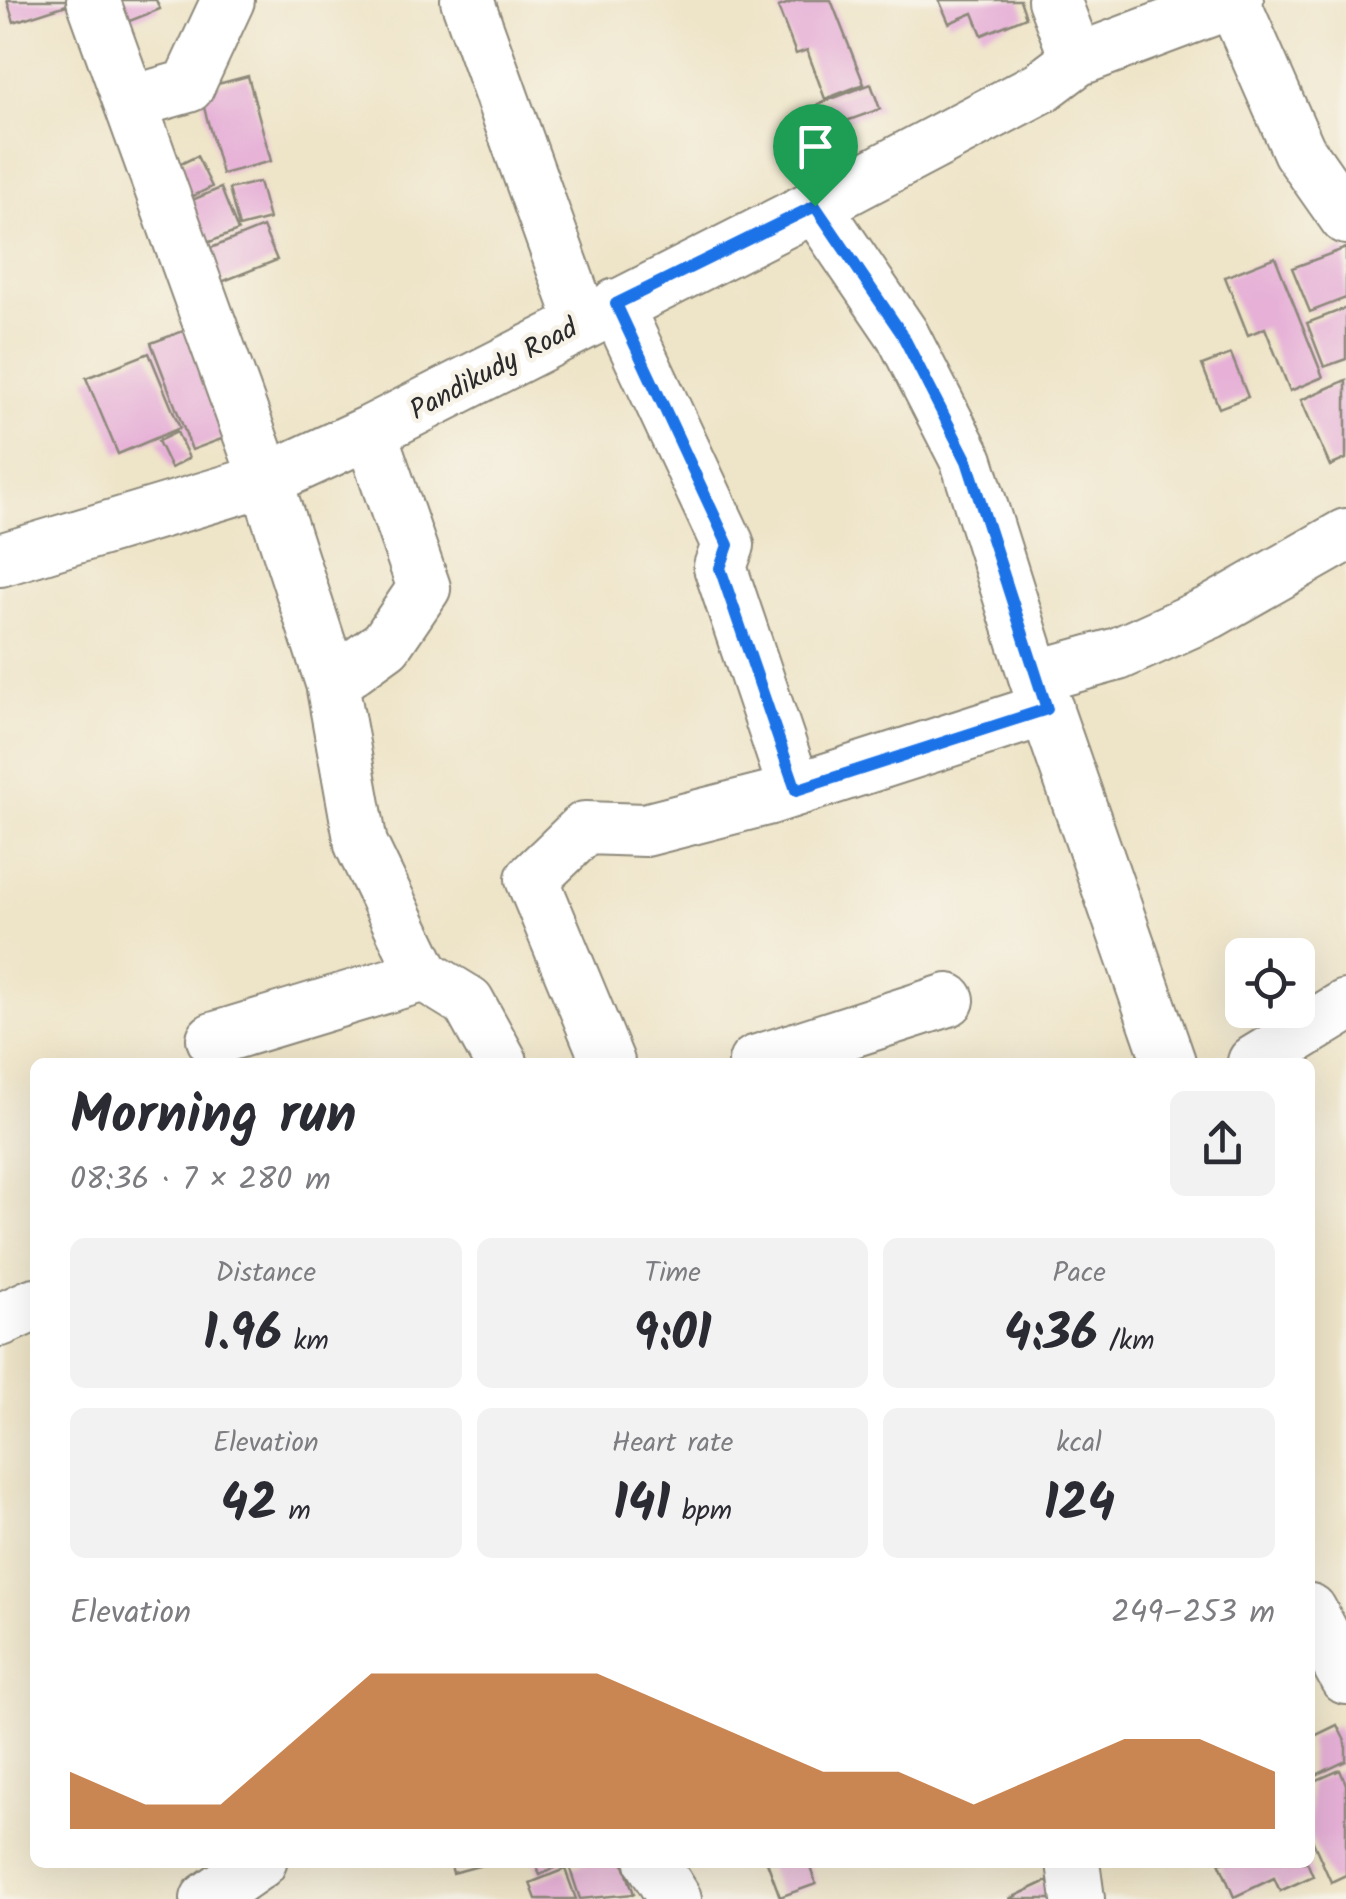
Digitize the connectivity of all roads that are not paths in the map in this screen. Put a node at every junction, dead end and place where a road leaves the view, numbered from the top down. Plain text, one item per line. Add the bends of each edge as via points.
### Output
1 (93, 0) edge
2 (228, 0) edge
3 (468, 0) edge
4 (1054, 0) edge
5 (1235, 1) edge
6 (1077, 60) junction
7 (132, 102) junction
8 (815, 206) junction
9 (1346, 218) edge
10 (599, 313) junction
11 (370, 432) junction
12 (266, 480) junction
13 (1346, 534) edge
14 (4, 546) edge
15 (332, 683) junction
16 (1041, 693) junction
17 (796, 790) junction
18 (424, 975) junction
19 (948, 1000) dead end
20 (1346, 1006) edge
21 (213, 1040) dead end
22 (499, 1058) edge
23 (606, 1058) edge
24 (767, 1058) edge
25 (1168, 1058) edge
26 (1261, 1058) edge
27 (30, 1306) edge
28 (0, 1320) edge
29 (1315, 1619) edge
30 (1346, 1678) edge
31 (251, 1868) edge
32 (656, 1868) edge
33 (1075, 1868) edge
34 (207, 1899) edge
35 (675, 1899) edge
36 (1078, 1899) edge

1 - 7 street
2 - 7 street via 188,86
3 - 10 street
4 - 6 street
5 - 6 street, Pandikudy Road
5 - 9 street via 1299,151
6 - 8 street, Pandikudy Road via 1041,87
7 - 12 street
8 - 10 street, Pandikudy Road
8 - 16 street via 902,334 967,461
10 - 11 street, Pandikudy Road
10 - 17 street via 728,545 720,568
11 - 12 street, Pandikudy Road
11 - 15 street via 424,588 386,644
12 - 14 street, Pandikudy Road
12 - 15 street
13 - 16 street via 1211,612
15 - 18 street via 361,844
16 - 17 street
16 - 25 street
17 - 23 street via 645,830 585,828 532,879
18 - 21 street
18 - 22 street via 468,1002
19 - 24 street
20 - 26 street
27 - 28 street
29 - 30 street
31 - 34 street
32 - 35 street
33 - 36 street

